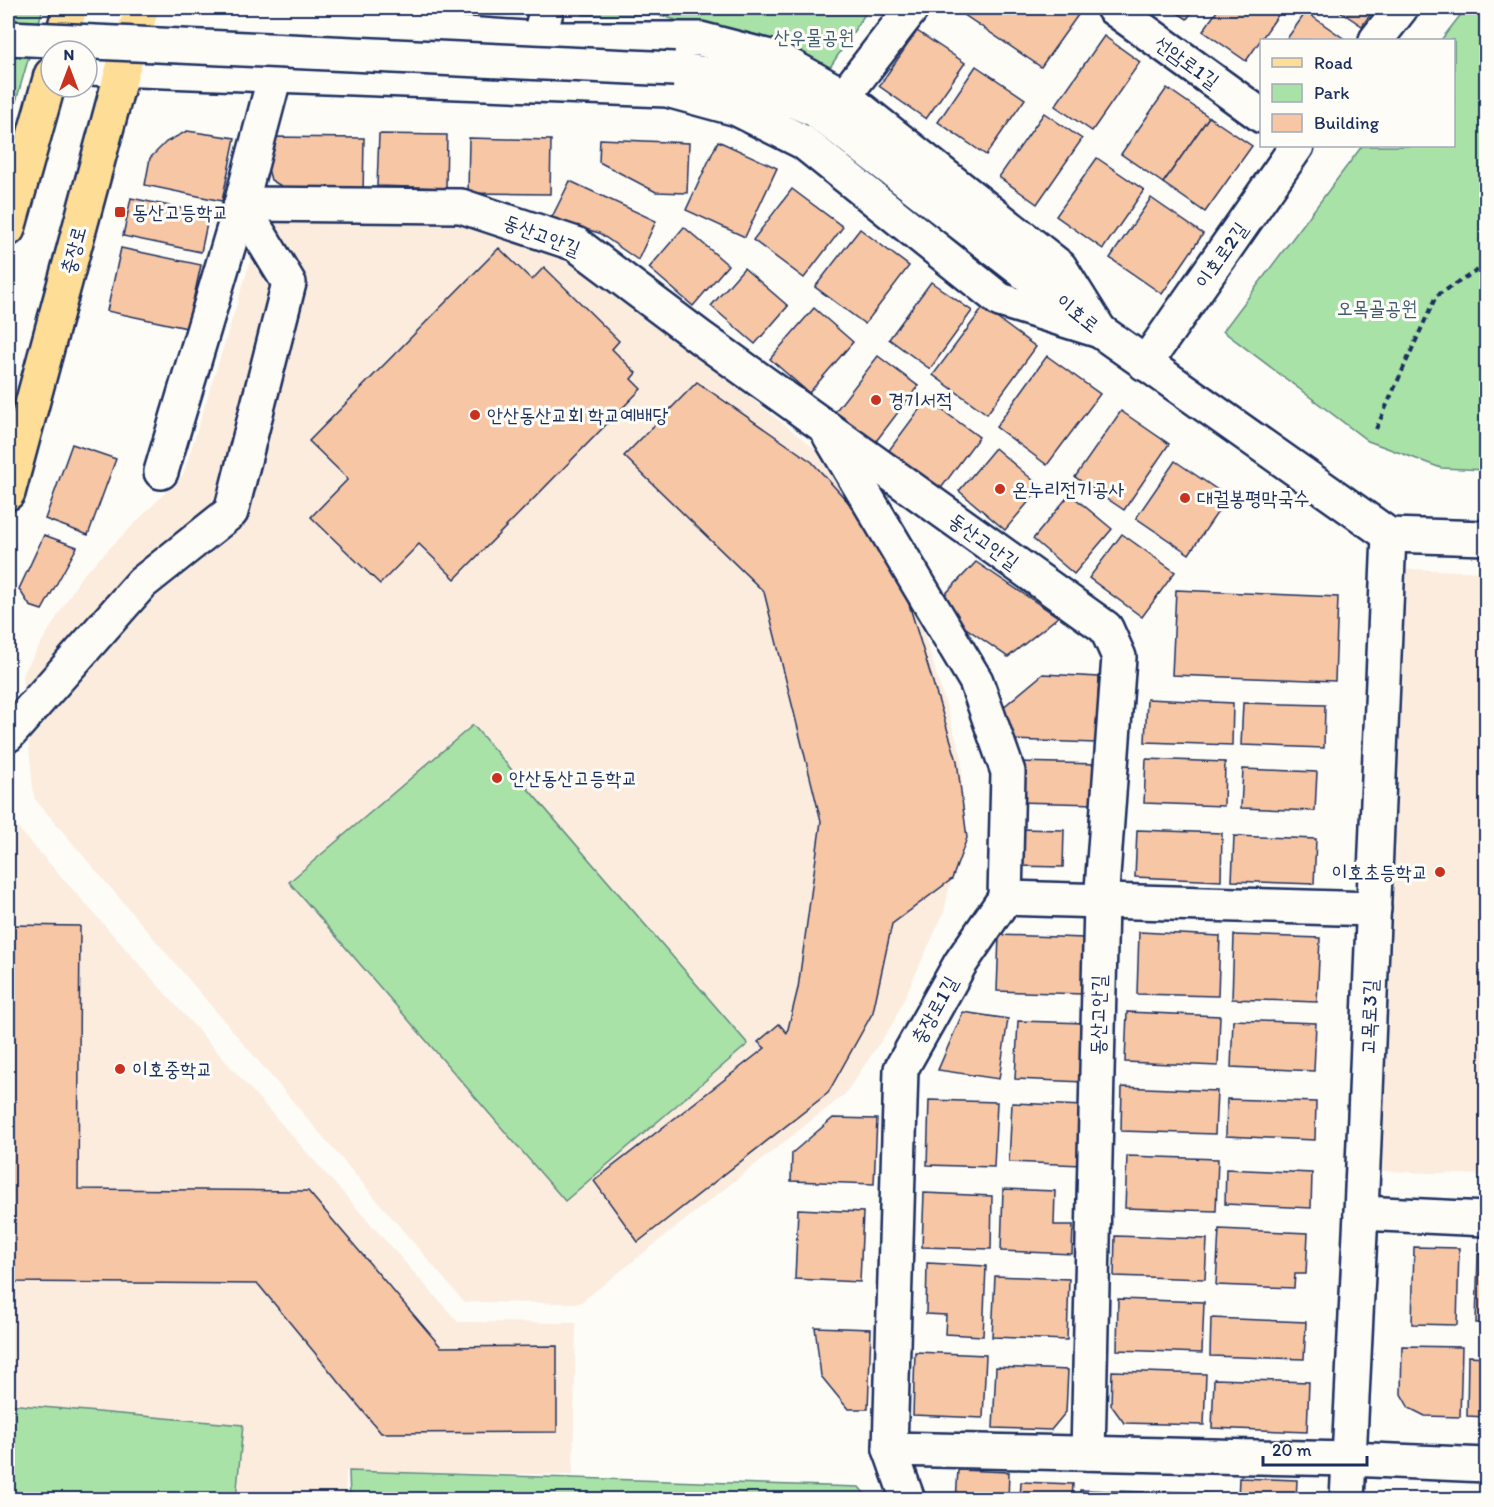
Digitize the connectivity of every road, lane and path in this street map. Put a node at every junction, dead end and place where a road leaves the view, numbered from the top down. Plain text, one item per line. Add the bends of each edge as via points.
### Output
1 (70, 8) edge
2 (547, 8) edge
3 (912, 8) edge
4 (1113, 8) edge
5 (1401, 8) edge
6 (141, 9) edge
7 (8, 38) edge
8 (61, 39) edge
9 (539, 39) junction
10 (1377, 39) edge
11 (99, 69) edge
12 (122, 71) junction
13 (275, 75) junction
14 (844, 96) junction
15 (44, 99) edge
16 (1260, 115) edge
17 (1296, 147) edge
18 (242, 204) junction
19 (8, 229) edge
20 (1486, 265) edge
21 (1100, 331) junction
22 (1145, 364) junction
23 (825, 427) junction
24 (1376, 429) dead end
25 (161, 472) dead end
26 (8, 494) edge
27 (1389, 535) junction
28 (1486, 538) edge
29 (8, 735) edge
30 (1005, 898) junction
31 (1101, 903) junction
32 (1374, 909) junction
33 (1361, 1213) junction
34 (1486, 1219) edge
35 (890, 1449) junction
36 (1088, 1454) junction
37 (1348, 1459) junction
38 (1486, 1465) edge
39 (908, 1500) edge
40 (1347, 1500) edge

1 - 6 street
1 - 8 main road
2 - 9 street
3 - 14 street
4 - 16 street, 선암로1길
5 - 10 street
6 - 9 street
6 - 12 main road, 충장로
7 - 21 street, 이호로, bridge via 674,69 745,80 815,110
9 - 14 street via 700,39 778,59
11 - 12 street
12 - 13 street
12 - 26 main road, 충장로
13 - 18 street
13 - 21 street via 667,90 737,109 803,142 1000,300
14 - 21 street via 1060,267
15 - 19 main road
17 - 22 street, 이호로2길
18 - 23 street, 동산고안길 via 461,206 576,244
18 - 25 street
18 - 29 street via 289,283 231,512 142,583
20 - 24 path via 1436,296
21 - 22 street, 이호로
22 - 27 street, 이호로
23 - 30 street via 976,681 1008,772
23 - 31 street, 동산고안길 via 1106,628 1119,657
27 - 28 street
27 - 32 street, 고목로3길
30 - 31 street
30 - 35 street, 충장로1길 via 960,964 901,1069
31 - 32 street
31 - 36 street, 동산고안길
32 - 33 street, 고목로3길
33 - 34 street
33 - 37 street, 고목로3길
35 - 36 street
35 - 39 street, 충장로1길
36 - 37 street
37 - 38 street
37 - 40 street, 고목로3길

